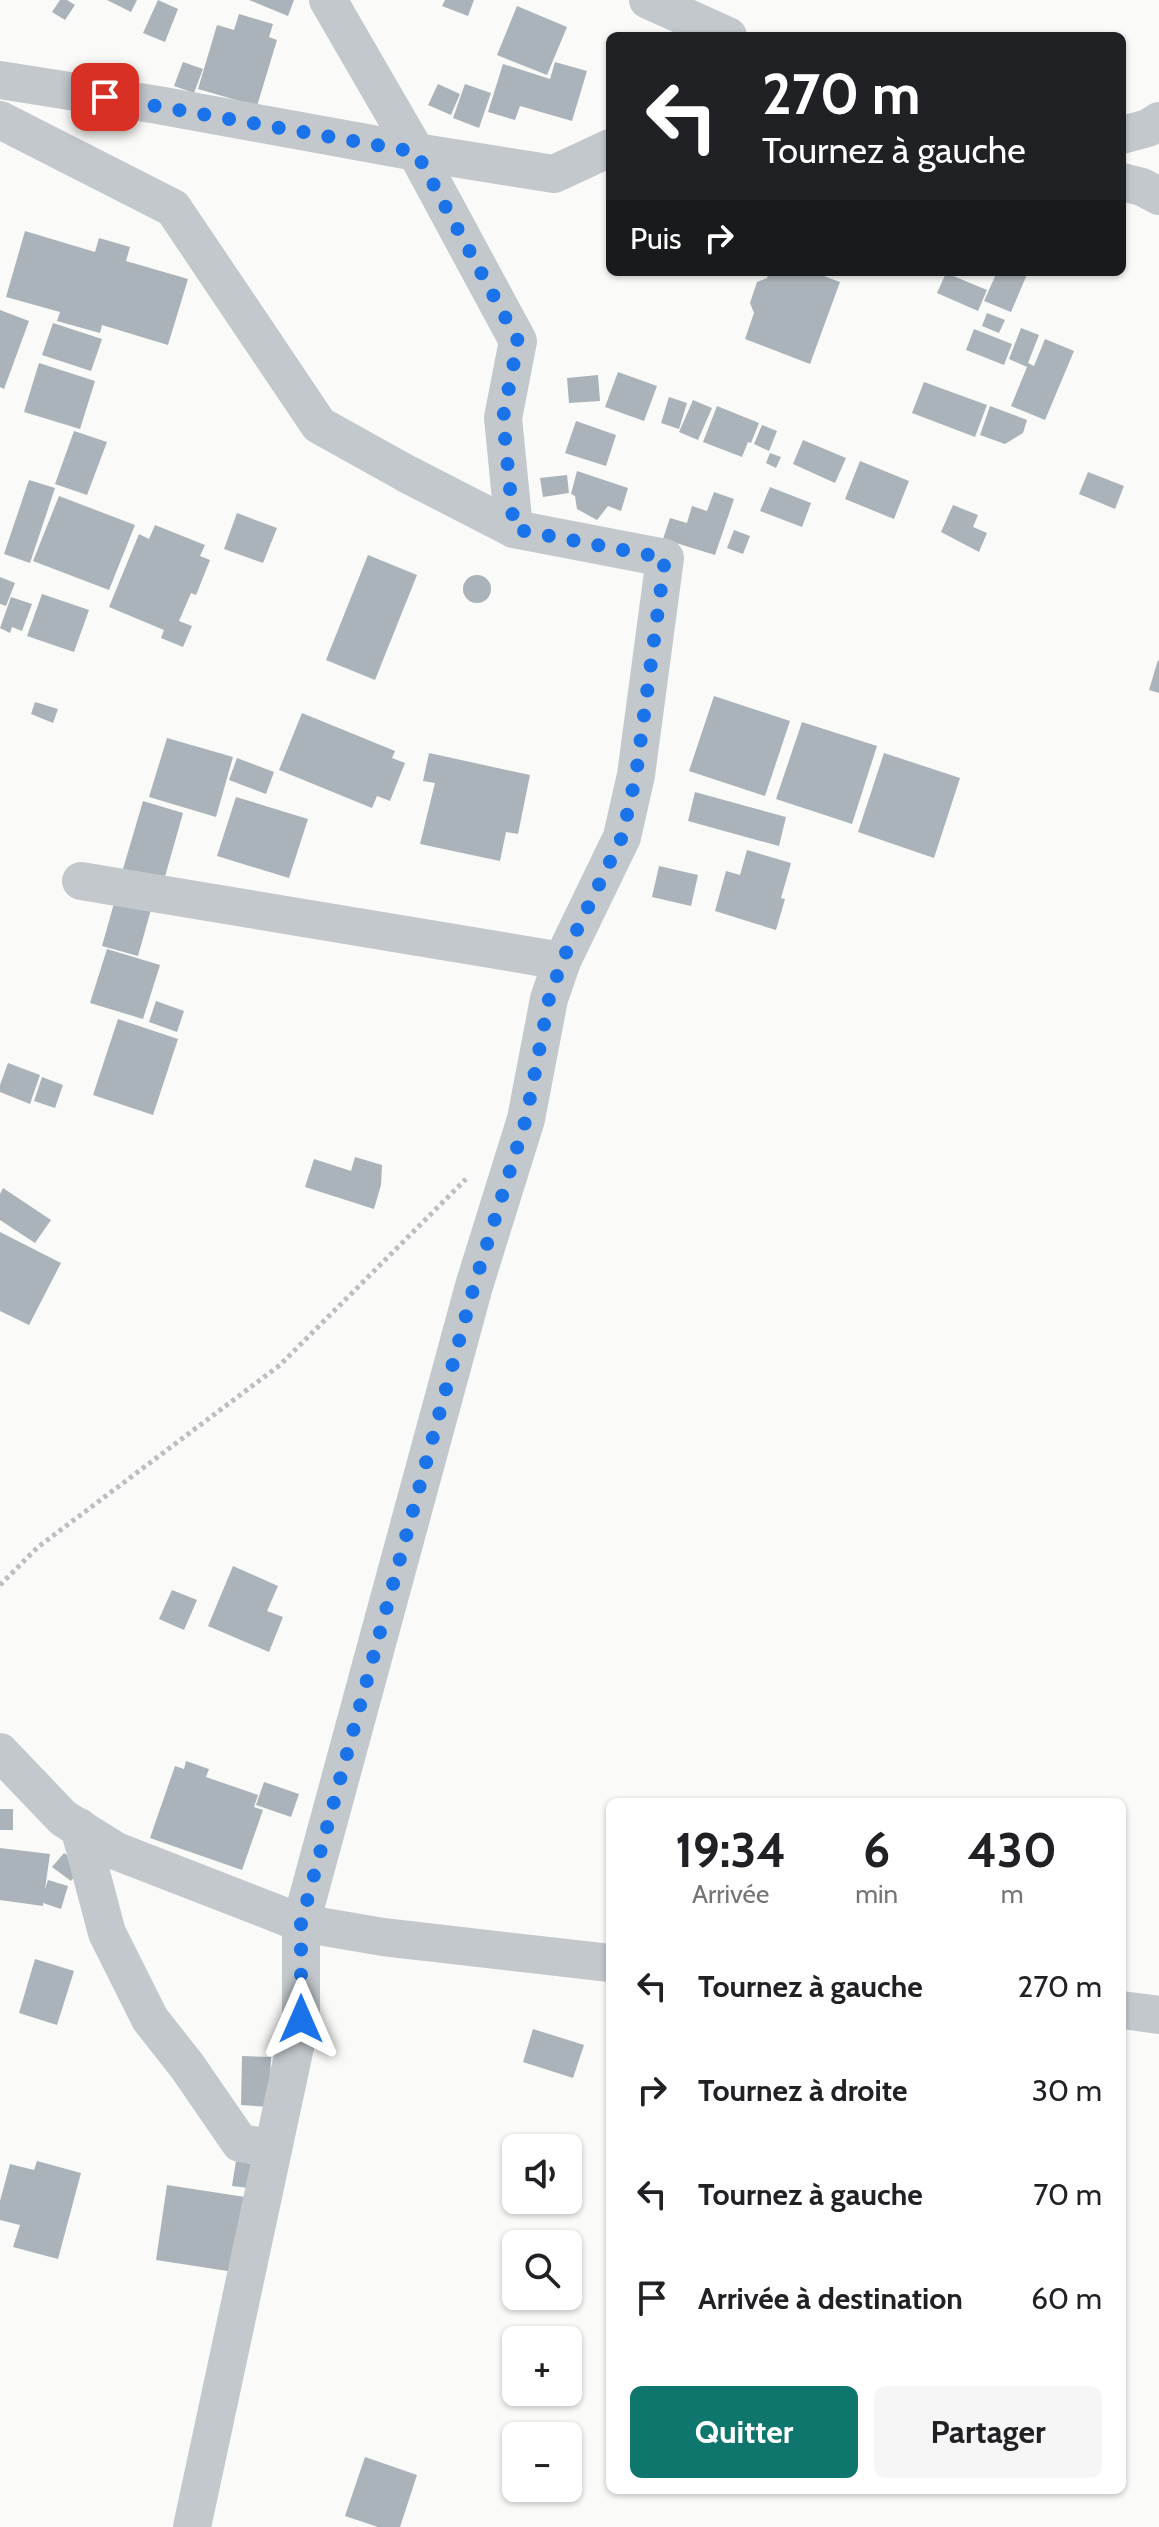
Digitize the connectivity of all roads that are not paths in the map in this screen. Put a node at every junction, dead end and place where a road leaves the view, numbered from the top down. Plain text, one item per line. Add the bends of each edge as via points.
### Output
1 (328, 0) edge
2 (648, 0) edge
3 (719, 32) edge
4 (0, 80) edge
5 (0, 120) edge
6 (1159, 121) edge
7 (1126, 134) edge
8 (606, 150) edge
9 (416, 152) junction
10 (1126, 183) edge
11 (1159, 196) edge
12 (514, 529) junction
13 (81, 881) dead end
14 (562, 961) junction
15 (0, 1752) edge
16 (79, 1827) junction
17 (301, 1923) junction
18 (606, 1963) edge
19 (1126, 2011) edge
20 (1159, 2015) edge
21 (273, 2148) junction
22 (192, 2527) edge

1 - 9 street
2 - 3 street
4 - 9 street
5 - 12 street via 173,208 319,425
6 - 7 street
8 - 9 street via 554,174
9 - 12 street via 518,341 503,418
10 - 11 street
12 - 14 street via 665,558 636,775 622,837
13 - 14 street
14 - 17 street via 549,999 526,1119 474,1286
15 - 16 street via 63,1818
16 - 17 street via 116,1851
16 - 21 street via 107,1933 150,2019 240,2143
17 - 18 street
17 - 21 street via 301,2019
19 - 20 street
21 - 22 street

